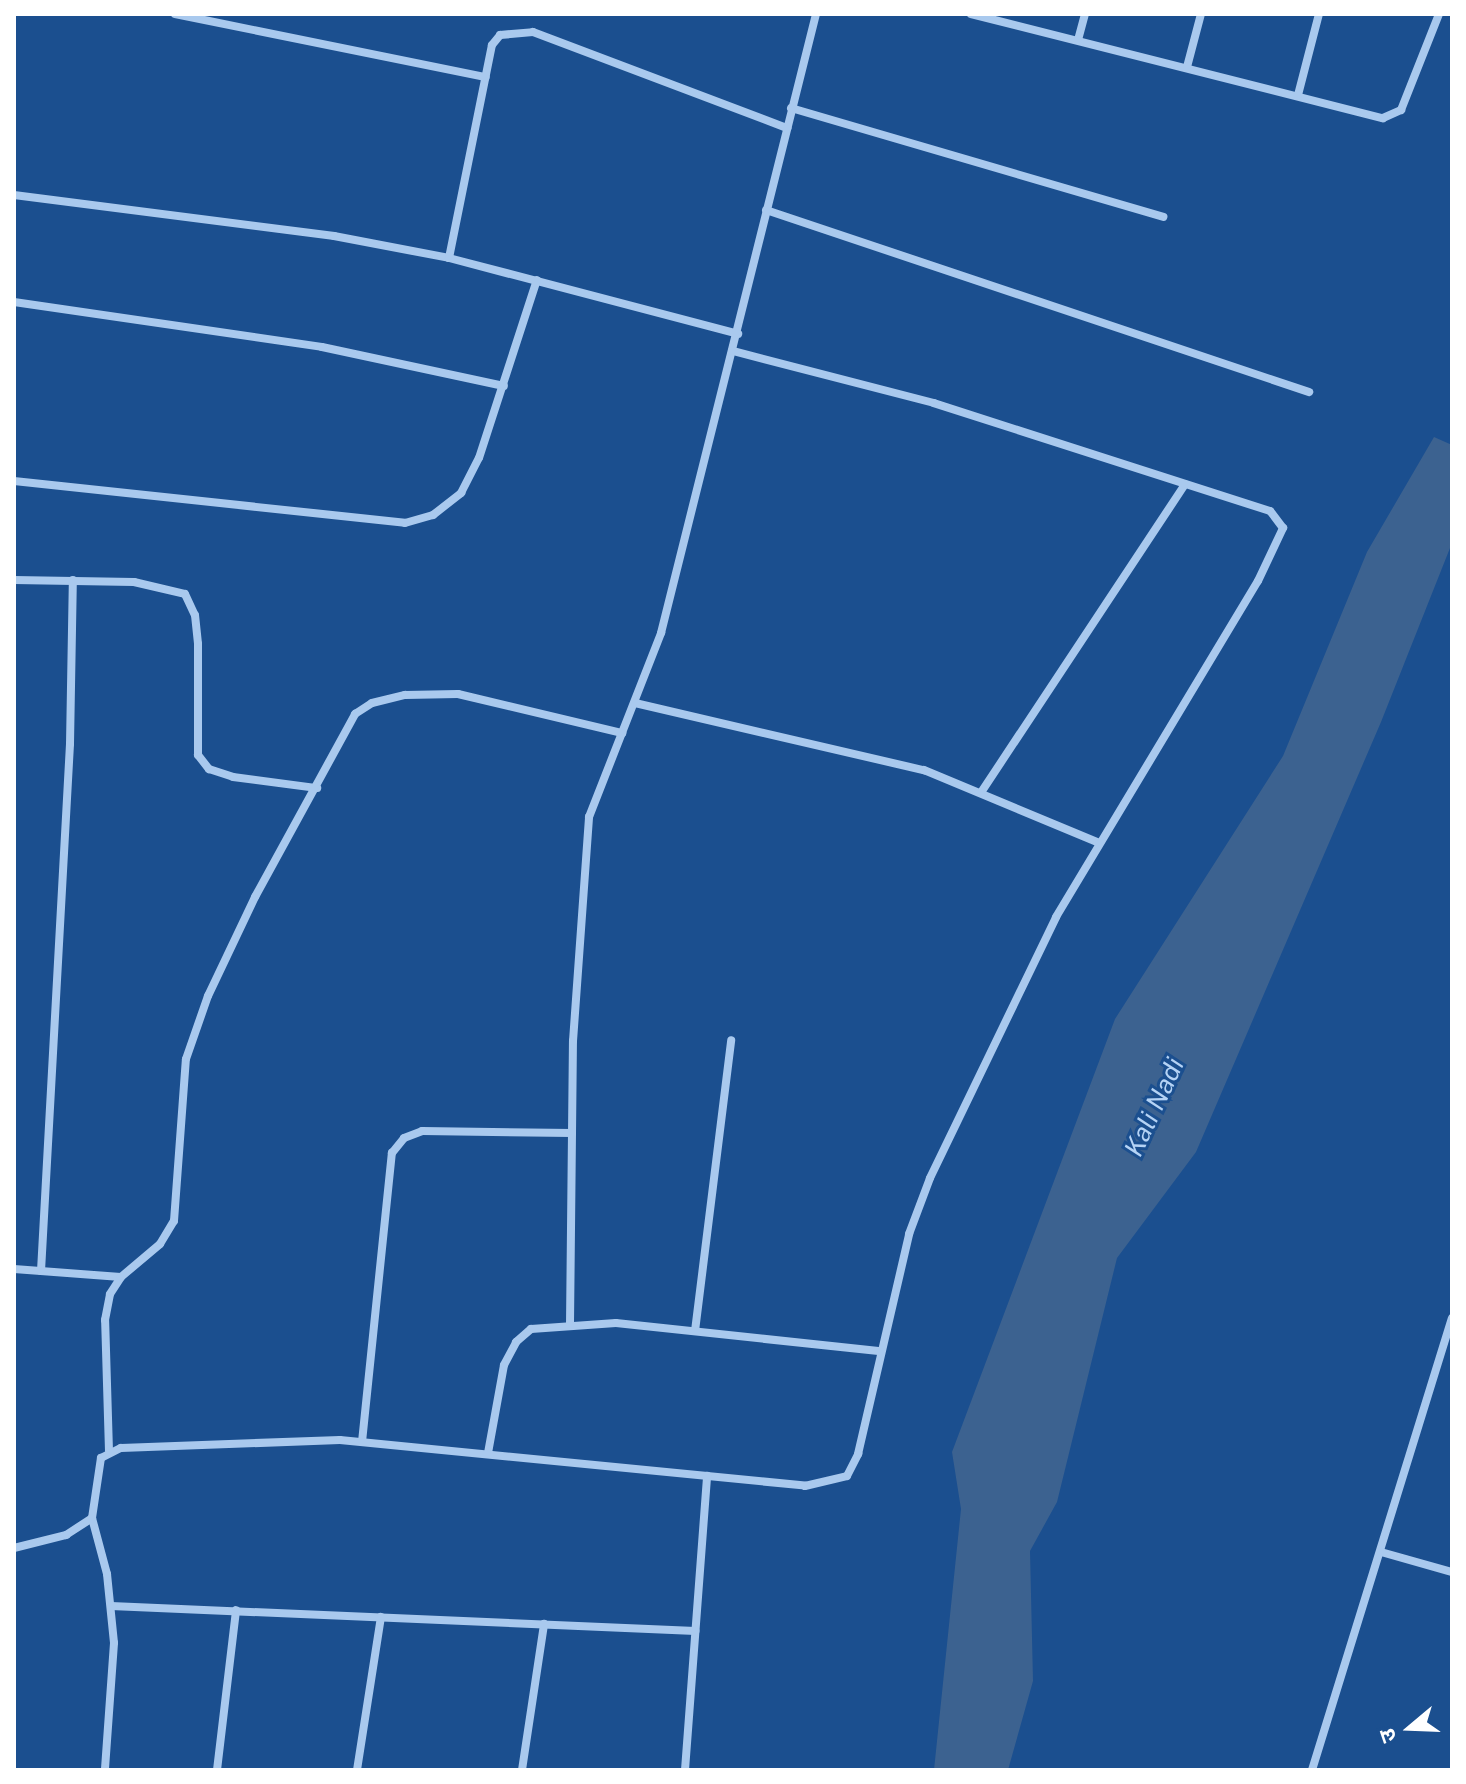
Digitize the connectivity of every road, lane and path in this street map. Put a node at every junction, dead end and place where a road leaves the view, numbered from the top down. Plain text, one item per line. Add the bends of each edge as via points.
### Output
1 (175, 14) edge
2 (816, 14) edge
3 (971, 14) edge
4 (1085, 14) edge
5 (1201, 14) edge
6 (1319, 14) edge
7 (1439, 14) edge
8 (1078, 40) junction
9 (1187, 67) junction
10 (486, 77) junction
11 (1298, 95) junction
12 (791, 108) junction
13 (787, 128) junction
14 (14, 195) edge
15 (766, 210) junction
16 (1163, 217) dead end
17 (449, 258) junction
18 (537, 280) junction
19 (14, 302) edge
20 (738, 334) junction
21 (733, 351) junction
22 (504, 386) junction
23 (1309, 392) dead end
24 (14, 481) edge
25 (1185, 484) junction
26 (14, 580) edge
27 (73, 580) junction
28 (635, 703) junction
29 (622, 733) junction
30 (317, 788) junction
31 (982, 791) junction
32 (1099, 843) junction
33 (731, 1040) dead end
34 (572, 1133) junction
35 (14, 1269) edge
36 (41, 1271) junction
37 (121, 1277) junction
38 (1452, 1318) edge
39 (570, 1324) junction
40 (695, 1331) junction
41 (879, 1351) junction
42 (1441, 1355) junction
43 (1452, 1356) edge
44 (362, 1442) junction
45 (109, 1451) junction
46 (488, 1453) junction
47 (707, 1476) junction
48 (92, 1518) junction
49 (14, 1548) edge
50 (1381, 1552) junction
51 (1452, 1572) edge
52 (111, 1606) junction
53 (236, 1610) junction
54 (381, 1617) junction
55 (544, 1624) junction
56 (695, 1631) junction
57 (105, 1770) edge
58 (217, 1770) edge
59 (357, 1770) edge
60 (522, 1770) edge
61 (685, 1770) edge
62 (1312, 1770) edge

1 - 10 street
2 - 12 street
3 - 8 street
4 - 8 street
5 - 9 street
6 - 11 street
7 - 11 street via 1401,110 1383,118
8 - 9 street
9 - 11 street
10 - 13 street via 492,45 500,35 533,32
10 - 17 street
12 - 13 street
12 - 16 street
13 - 15 street
14 - 17 street via 334,236
15 - 20 street
15 - 23 street
17 - 18 street
18 - 20 street
18 - 22 street
19 - 22 street via 322,347
20 - 21 street
21 - 25 street via 934,403
21 - 28 street via 665,619
22 - 24 street via 461,493 433,515 405,523
25 - 31 street
25 - 32 street via 1270,511 1283,528 1258,581
26 - 27 street
27 - 30 street via 168,586 185,594 195,615 198,644 198,755 209,769 233,777
27 - 36 street via 70,744
28 - 29 street
28 - 31 street via 924,770
29 - 30 street via 458,694 405,695 372,703 355,714
29 - 34 street via 589,817 582,869
30 - 37 street via 248,911 208,996 186,1059 174,1221 160,1244
31 - 32 street
32 - 41 street via 1056,917 930,1178 909,1234
33 - 40 street
34 - 39 street
34 - 44 street via 437,1129 404,1138 392,1153
35 - 36 street
36 - 37 street
37 - 45 street via 110,1294 105,1320
38 - 42 street
39 - 40 street
39 - 46 street via 531,1329 516,1342 504,1365
40 - 41 street
41 - 47 street via 858,1454 847,1476 805,1486
42 - 43 street
42 - 50 street
44 - 45 street via 261,1441
44 - 46 street
45 - 48 street via 98,1467
46 - 47 street
47 - 56 street
48 - 49 street via 66,1535
48 - 52 street
50 - 51 street
50 - 62 street
52 - 53 street
52 - 57 street via 113,1675
53 - 54 street
53 - 58 street
54 - 55 street
54 - 59 street
55 - 56 street
55 - 60 street
56 - 61 street

